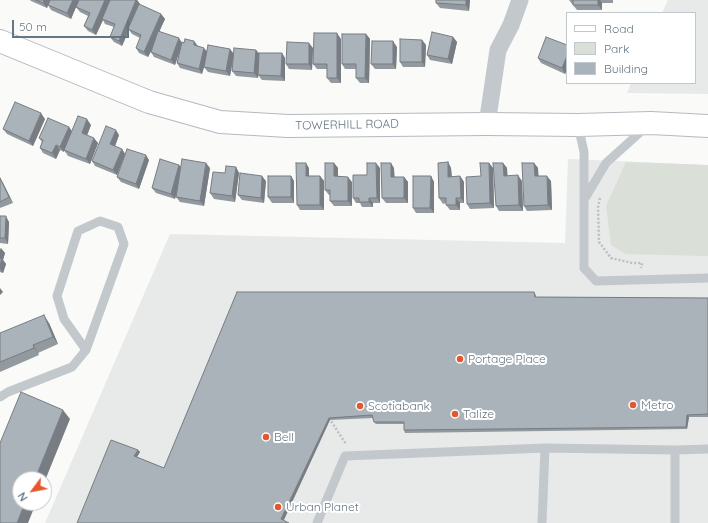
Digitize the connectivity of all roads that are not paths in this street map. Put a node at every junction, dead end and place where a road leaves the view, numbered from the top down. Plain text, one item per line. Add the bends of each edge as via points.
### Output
1 (520, 0) edge
2 (0, 41) edge
3 (650, 123) junction
4 (487, 124) junction
5 (578, 125) junction
6 (708, 126) edge
7 (584, 202) junction
8 (708, 278) edge
9 (86, 350) junction
10 (0, 397) edge
11 (545, 448) junction
12 (708, 449) edge
13 (676, 450) junction
14 (317, 523) edge
15 (542, 523) edge
16 (675, 523) edge

1 - 4 street via 498,50
2 - 4 street, TOWERHILL ROAD via 149,102 220,122 288,126
3 - 5 street, TOWERHILL ROAD
3 - 6 street, TOWERHILL ROAD
3 - 7 lane via 606,163
4 - 5 street, TOWERHILL ROAD
5 - 7 lane via 584,152
7 - 8 lane via 584,268 596,280
9 - 9 lane via 124,244 118,227 100,221 78,231 57,296 64,320
9 - 10 lane via 72,367
11 - 13 lane
11 - 14 lane via 345,456
11 - 15 lane
12 - 13 lane
13 - 16 lane

